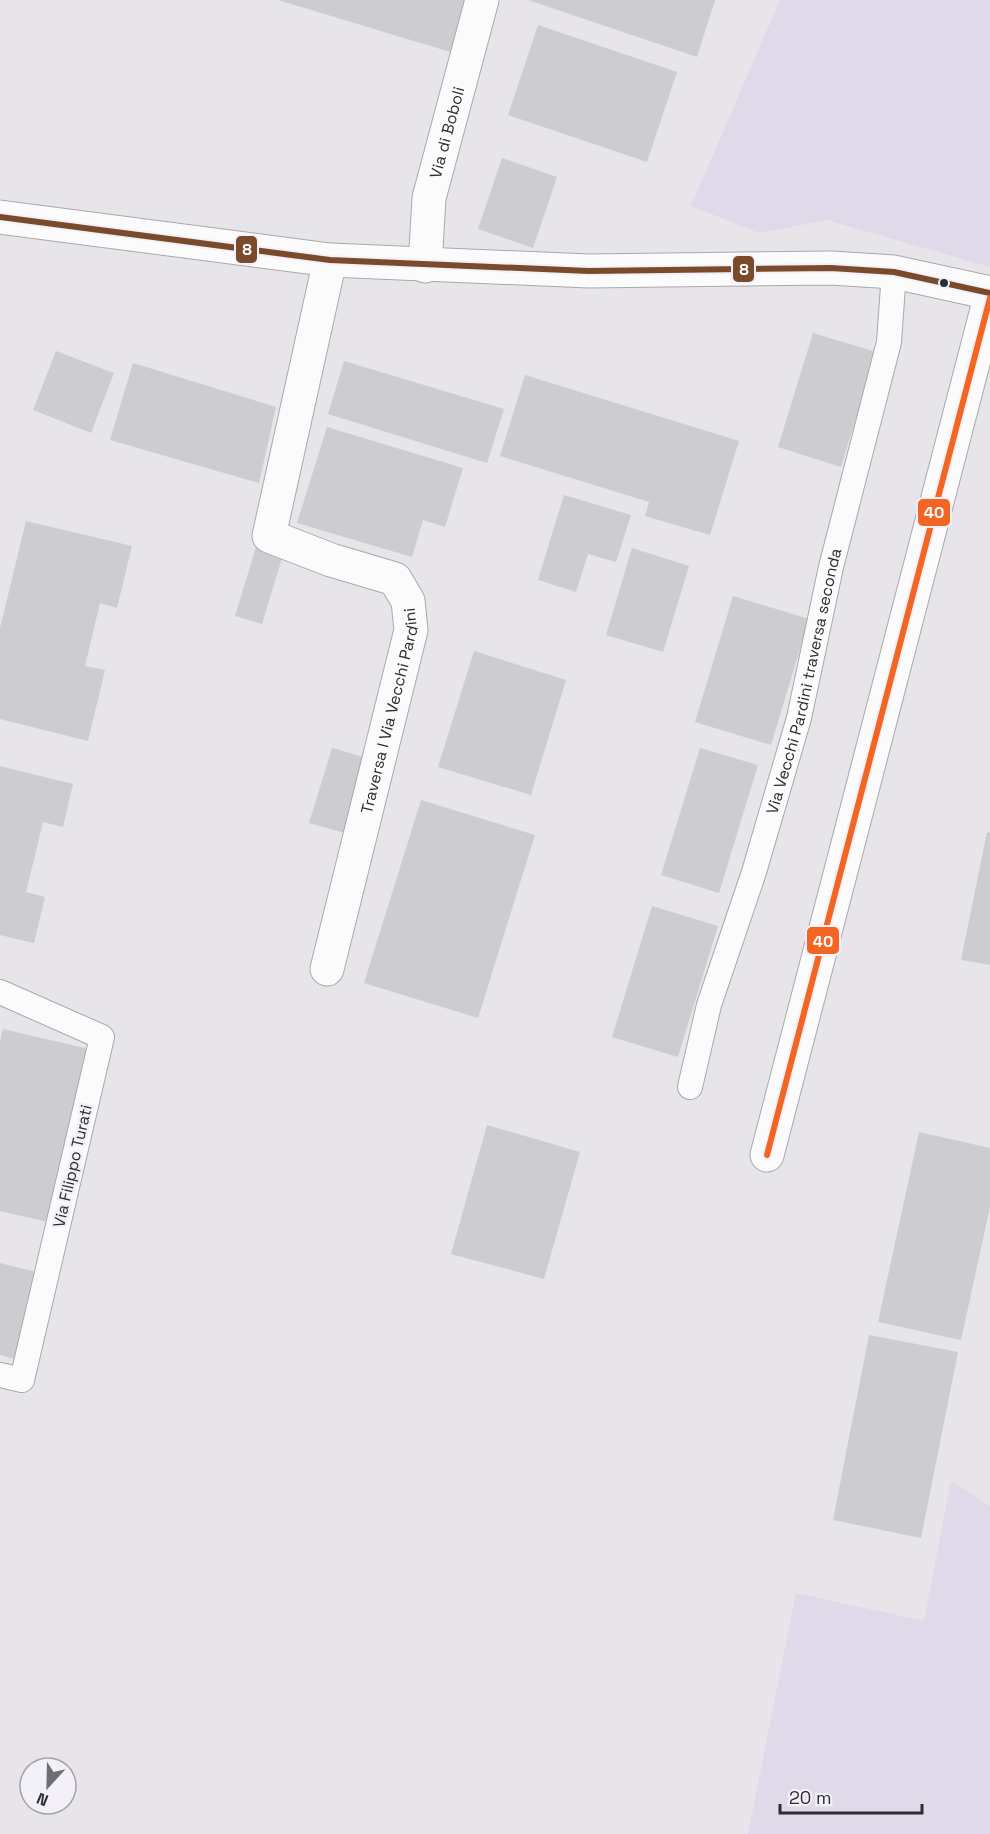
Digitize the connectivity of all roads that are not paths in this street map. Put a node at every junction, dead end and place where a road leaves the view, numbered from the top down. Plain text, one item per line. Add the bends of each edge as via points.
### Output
1 (482, 0) edge
2 (1, 223) edge
3 (330, 260) junction
4 (425, 266) junction
5 (894, 272) junction
6 (990, 293) edge
7 (990, 298) edge
8 (327, 969) dead end
9 (0, 992) edge
10 (690, 1087) dead end
11 (767, 1155) dead end
12 (0, 1375) edge

1 - 4 street, Via di Boboli via 429,198
2 - 3 street
3 - 4 street
3 - 8 street, Traversa I Via Vecchi Pardini via 269,536 395,579 408,601 411,630
4 - 5 street via 589,271 831,268
5 - 6 street
5 - 10 lane, Via Vecchi Pardini traversa seconda via 889,342 831,567 799,718 754,872 709,1005
7 - 11 street
9 - 12 lane, Via Filippo Turati via 102,1037 22,1380

